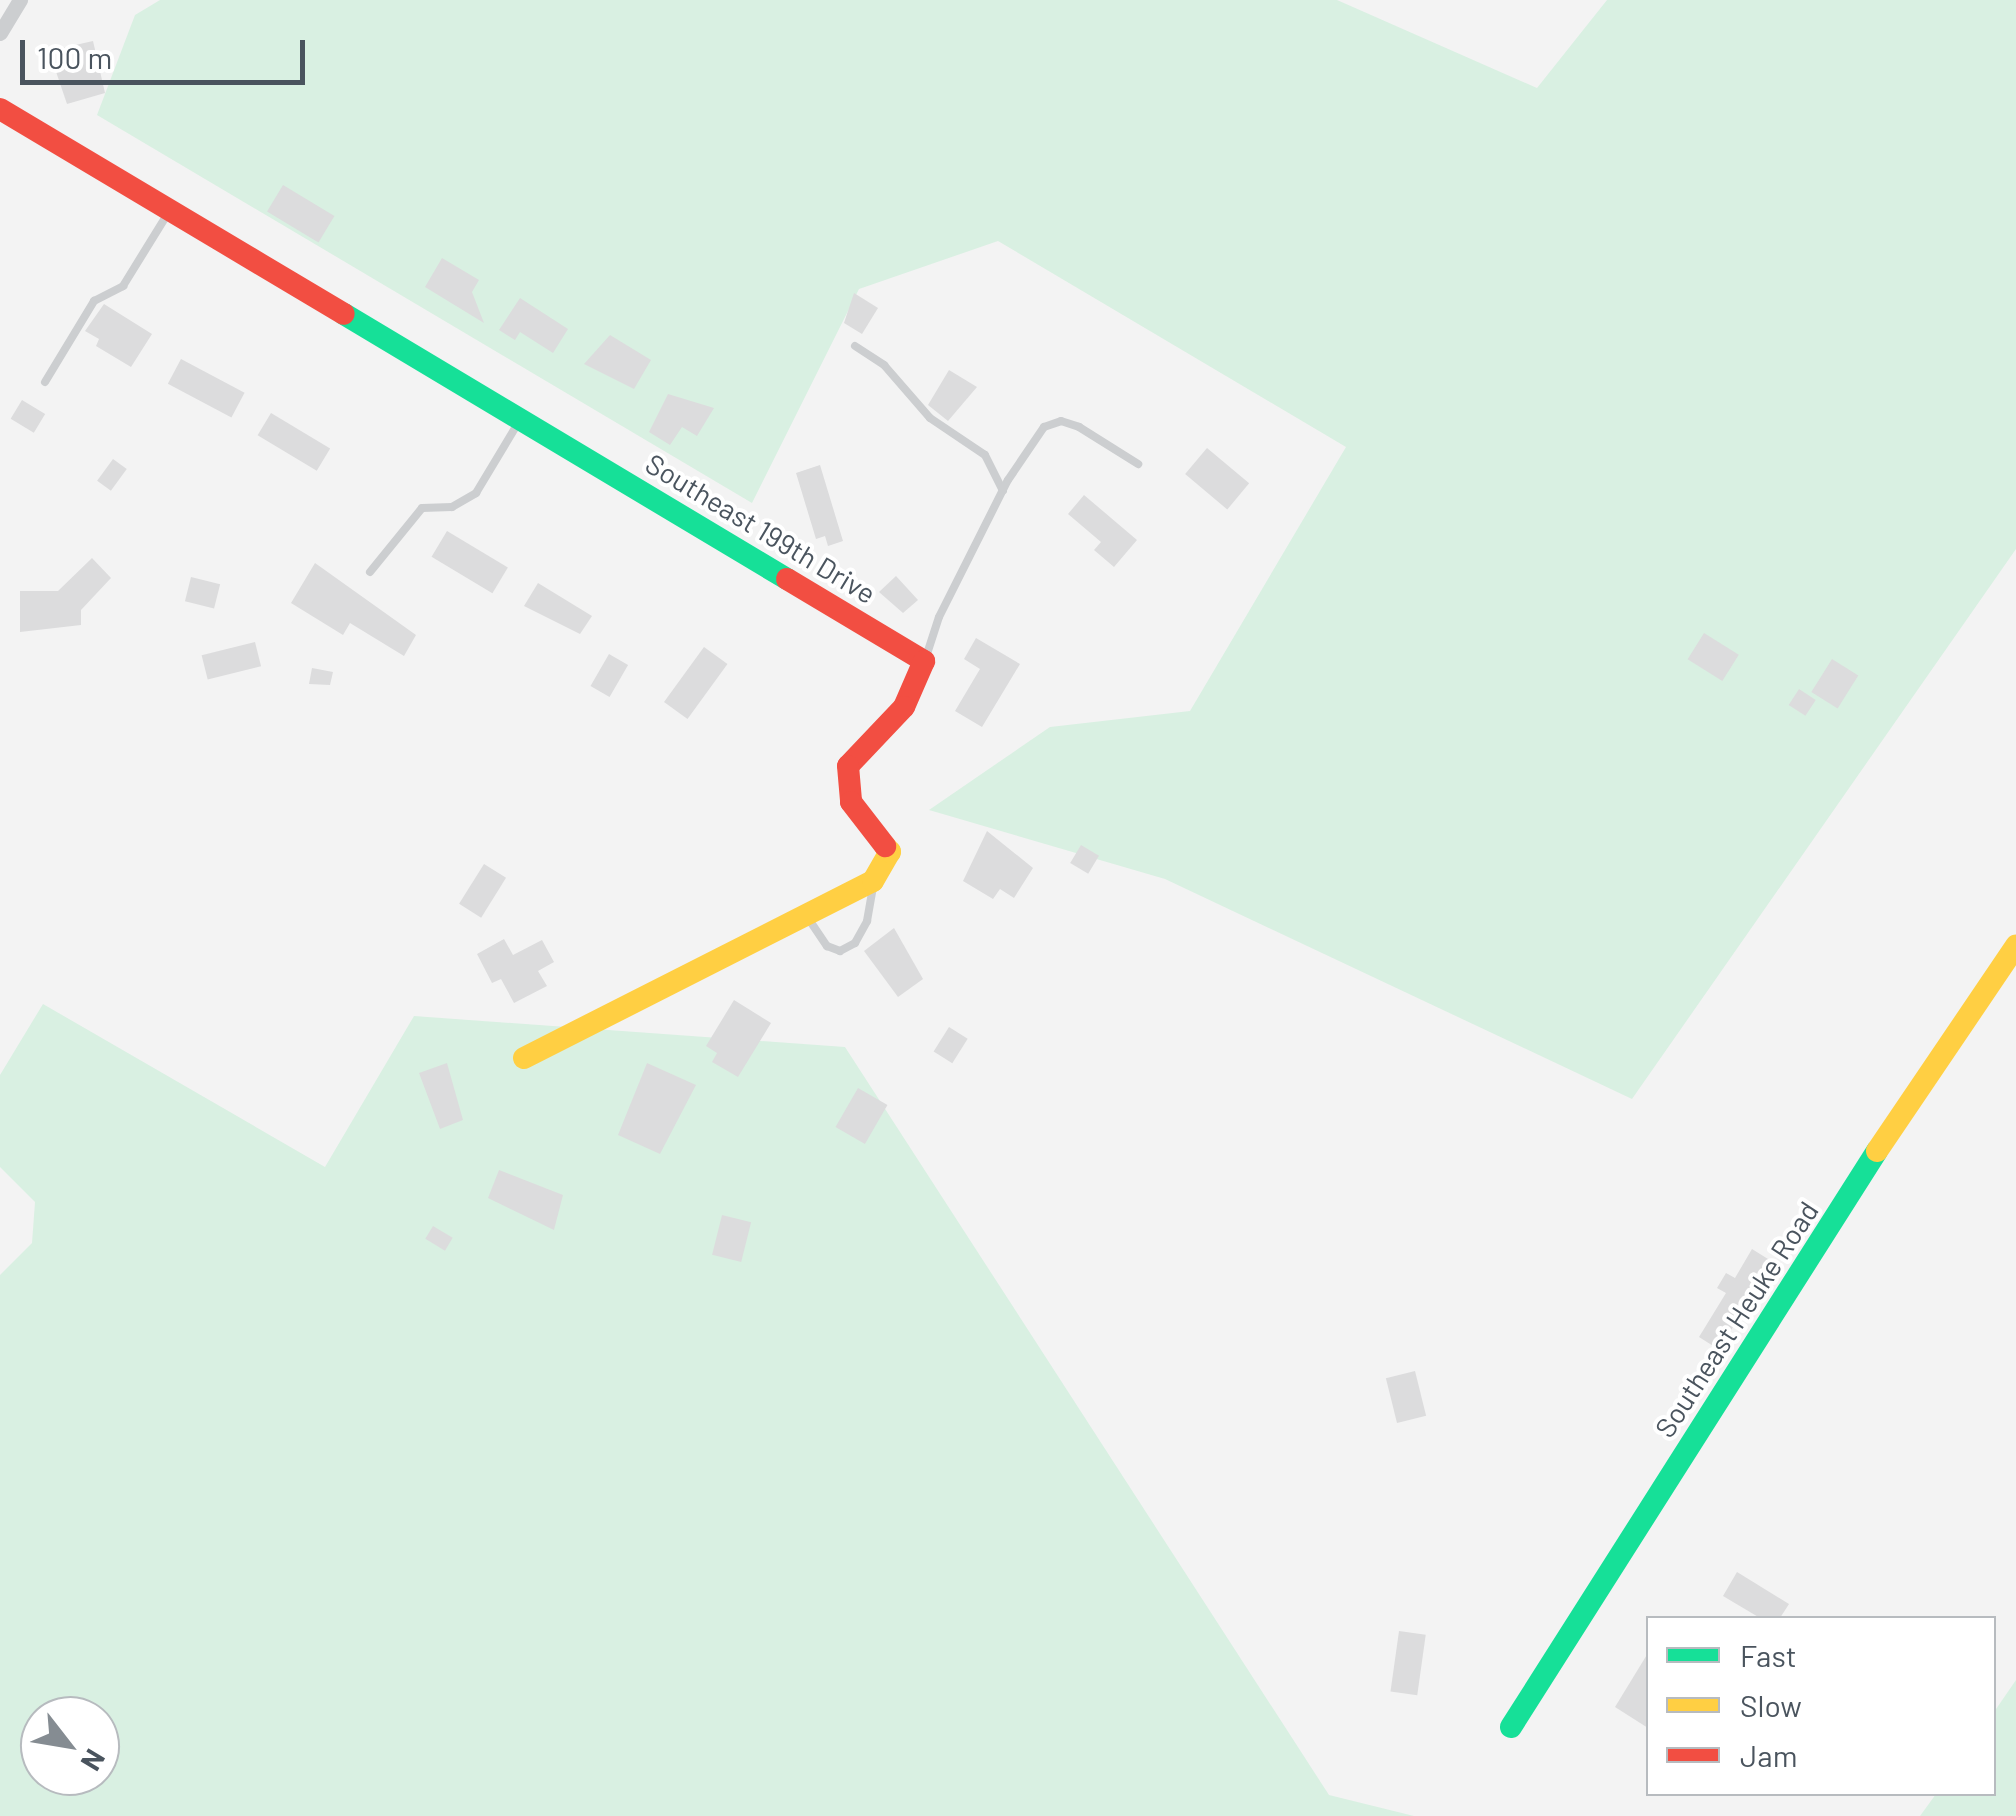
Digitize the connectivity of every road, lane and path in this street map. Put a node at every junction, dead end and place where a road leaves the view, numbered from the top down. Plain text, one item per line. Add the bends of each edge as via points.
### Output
1 (20, 0) edge
2 (0, 33) edge
3 (0, 109) edge
4 (170, 209) junction
5 (855, 346) dead end
6 (45, 382) dead end
7 (520, 419) junction
8 (1138, 464) dead end
9 (1003, 491) junction
10 (370, 572) dead end
11 (924, 661) junction
12 (873, 881) junction
13 (806, 914) junction
14 (2016, 946) edge
15 (524, 1058) dead end
16 (1511, 1726) dead end

1 - 2 street
3 - 4 street, Southeast 199th Drive
4 - 6 lane via 123,286 94,300
4 - 7 street, Southeast 199th Drive
5 - 9 lane via 884,365 930,418 985,455
7 - 10 lane via 476,493 452,507 422,508
7 - 11 street, Southeast 199th Drive
8 - 9 lane via 1061,422 1032,439
9 - 11 lane via 939,616
11 - 12 street via 904,707 848,766 850,802 890,852
12 - 13 street
12 - 13 lane via 867,921 855,943 840,951 826,946
13 - 15 street
14 - 16 street, Southeast Heuke Road via 1941,1051

